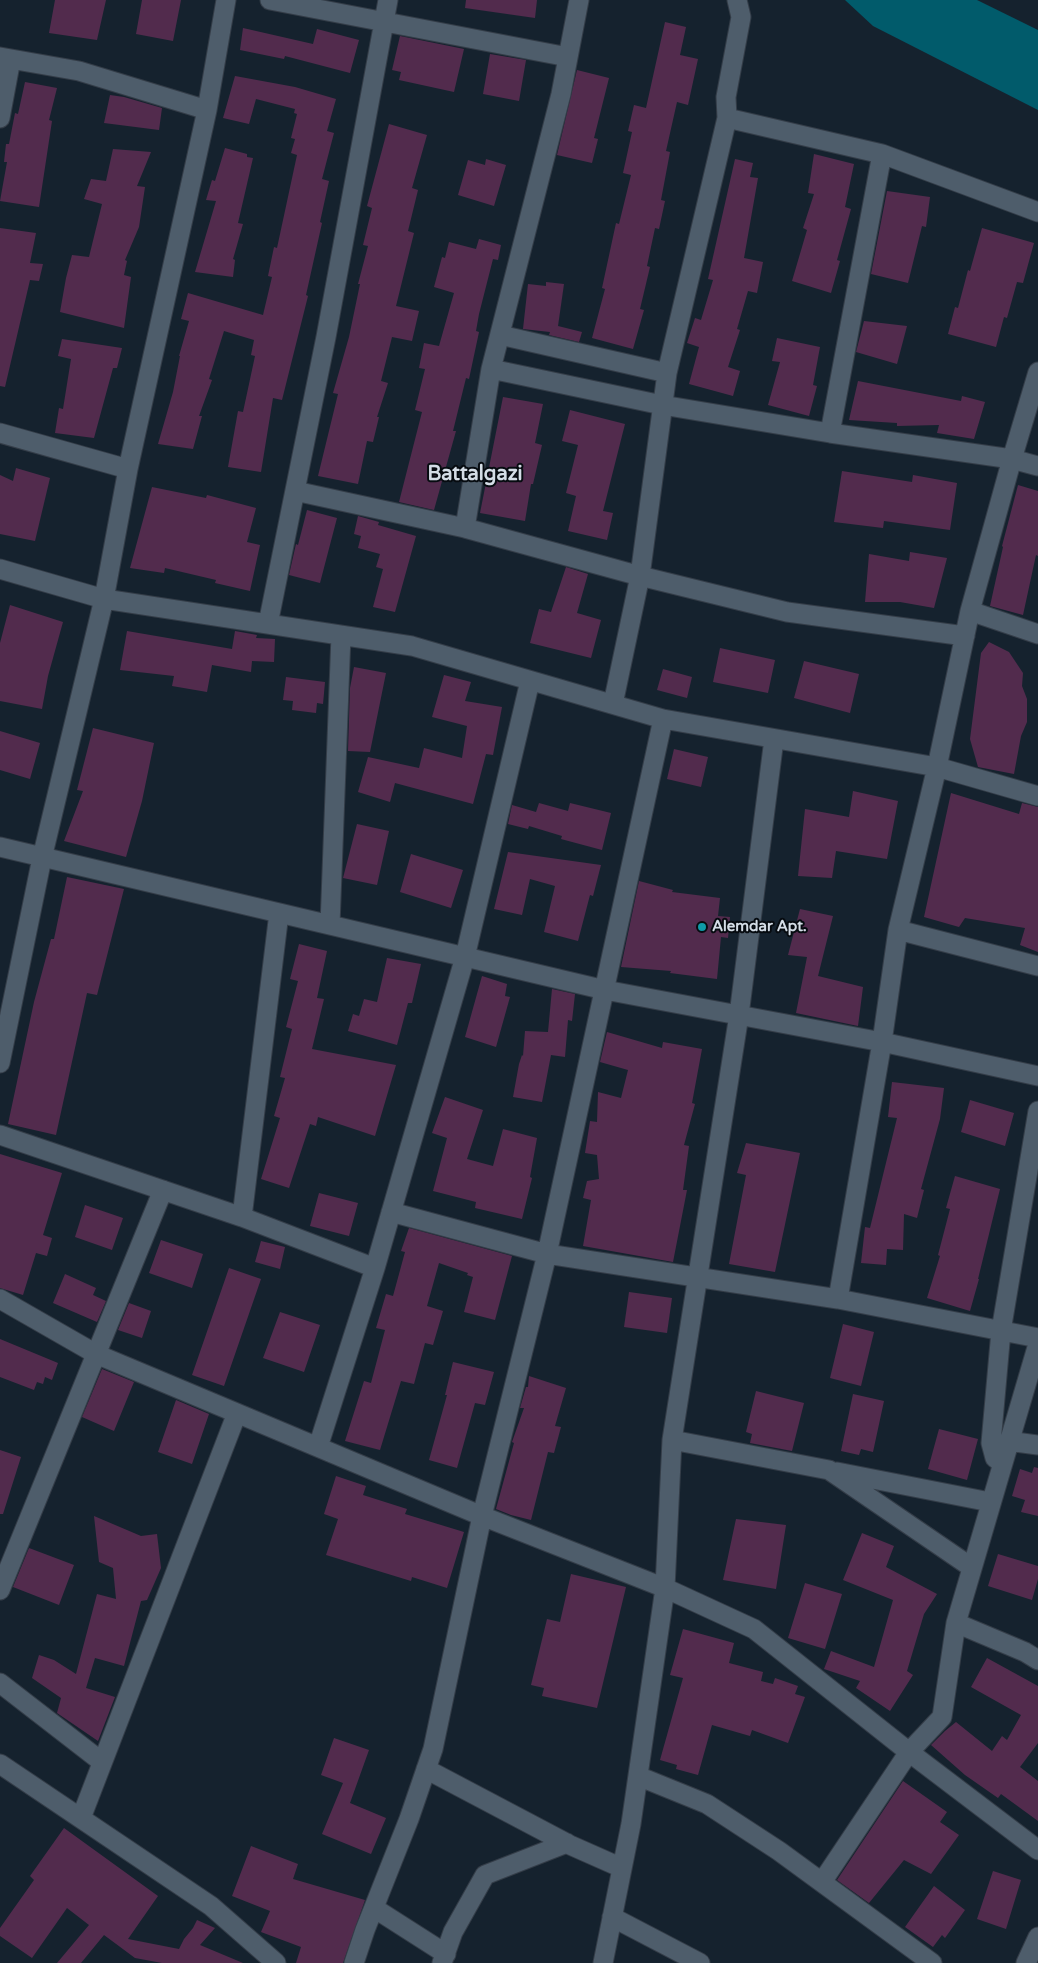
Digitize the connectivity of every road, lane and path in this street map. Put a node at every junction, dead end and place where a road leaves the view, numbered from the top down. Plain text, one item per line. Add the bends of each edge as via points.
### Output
1 (226, 0) edge
2 (270, 0) edge
3 (388, 0) edge
4 (579, 0) edge
5 (736, 0) edge
6 (385, 21) junction
7 (568, 57) junction
8 (5, 58) edge
9 (207, 110) junction
10 (0, 118) edge
11 (727, 118) junction
12 (882, 154) junction
13 (1038, 212) edge
14 (500, 336) junction
15 (492, 369) junction
16 (1038, 372) edge
17 (667, 373) junction
18 (662, 405) junction
19 (0, 433) edge
20 (830, 434) junction
21 (1012, 459) junction
22 (1038, 466) edge
23 (128, 468) junction
24 (295, 491) junction
25 (465, 528) junction
26 (0, 569) edge
27 (640, 576) junction
28 (104, 599) junction
29 (970, 611) junction
30 (268, 624) junction
31 (1038, 634) edge
32 (341, 635) junction
33 (965, 636) junction
34 (530, 681) junction
35 (613, 704) junction
36 (663, 719) junction
37 (774, 739) junction
38 (937, 767) junction
39 (1038, 796) edge
40 (0, 847) edge
41 (42, 858) junction
42 (279, 913) junction
43 (330, 925) junction
44 (898, 930) junction
45 (465, 957) junction
46 (1038, 966) edge
47 (605, 990) junction
48 (7, 1001) edge
49 (739, 1015) junction
50 (882, 1042) junction
51 (0, 1063) edge
52 (1038, 1076) edge
53 (1038, 1111) edge
54 (0, 1135) edge
55 (163, 1190) junction
56 (391, 1212) junction
57 (242, 1217) junction
58 (547, 1254) junction
59 (375, 1268) junction
60 (698, 1276) junction
61 (0, 1299) edge
62 (838, 1299) junction
63 (1001, 1331) junction
64 (1038, 1338) edge
65 (1038, 1344) edge
66 (96, 1354) junction
67 (236, 1413) junction
68 (672, 1440) junction
69 (1008, 1442) junction
70 (1038, 1446) edge
71 (318, 1447) junction
72 (1002, 1463) junction
73 (829, 1470) junction
74 (990, 1502) junction
75 (482, 1516) junction
76 (971, 1567) junction
77 (665, 1588) junction
78 (0, 1590) edge
79 (956, 1623) junction
80 (1038, 1660) edge
81 (0, 1683) edge
82 (908, 1752) junction
83 (102, 1762) junction
84 (0, 1764) edge
85 (426, 1769) junction
86 (638, 1776) junction
87 (81, 1818) junction
88 (567, 1843) junction
89 (1038, 1850) edge
90 (622, 1868) junction
91 (822, 1882) junction
92 (374, 1908) junction
93 (612, 1917) junction
94 (1038, 1938) edge
95 (444, 1958) edge
96 (276, 1963) edge
97 (354, 1963) edge
98 (603, 1963) edge
99 (700, 1963) edge
100 (932, 1963) edge
101 (1026, 1963) edge

1 - 9 street
2 - 6 street
3 - 6 street
4 - 7 street
5 - 11 street via 741,17 726,96
6 - 7 street
6 - 24 street
7 - 14 street
8 - 9 street via 80,71
8 - 10 street
9 - 23 street
11 - 12 street
11 - 17 street
12 - 13 street
12 - 20 street
14 - 15 street
14 - 17 street
15 - 18 street
15 - 25 street
16 - 21 street
17 - 18 street
18 - 20 street
18 - 27 street
19 - 23 street
20 - 21 street
21 - 22 street
21 - 29 street
23 - 28 street
24 - 25 street
24 - 30 street
25 - 27 street
26 - 28 street
27 - 33 street via 787,612
27 - 35 street
28 - 30 street
28 - 41 street
29 - 31 street
29 - 33 street
30 - 32 street
32 - 34 street via 412,646
32 - 43 street
33 - 38 street
34 - 35 street
34 - 45 street
35 - 36 street
36 - 37 street
36 - 47 street
37 - 38 street
37 - 49 street
38 - 39 street
38 - 44 street
40 - 41 street
41 - 42 street
41 - 48 street
42 - 43 street
42 - 57 street
43 - 45 street
44 - 46 street
44 - 50 street
45 - 47 street
45 - 56 street
47 - 49 street
47 - 58 street
48 - 51 street
49 - 50 street
49 - 60 street
50 - 52 street
50 - 62 street
53 - 63 street
54 - 55 street
55 - 57 street
55 - 66 street
56 - 58 street
56 - 59 street
57 - 59 street
58 - 60 street
58 - 75 street
59 - 71 street
60 - 62 street
60 - 68 street
61 - 66 street
62 - 63 street
63 - 64 street
63 - 72 street via 991,1443 995,1458
65 - 69 street
66 - 67 street
66 - 78 street
67 - 71 street
67 - 83 street
68 - 73 street
68 - 77 street
69 - 70 street
69 - 72 street
71 - 75 street
72 - 74 street
73 - 74 street
73 - 76 street
74 - 76 street
75 - 77 street
75 - 85 street via 433,1749
76 - 79 street
77 - 82 street via 754,1629
77 - 86 street
79 - 80 street
79 - 82 street via 942,1717
81 - 83 street
82 - 89 street
82 - 91 street
83 - 87 street
84 - 87 street
85 - 88 street
85 - 92 street
86 - 90 street
86 - 91 street via 707,1804
87 - 96 street via 211,1906
88 - 90 street
88 - 95 street via 485,1875 454,1932
90 - 93 street
91 - 100 street
92 - 95 street
92 - 97 street
93 - 98 street
93 - 99 street
94 - 101 street

